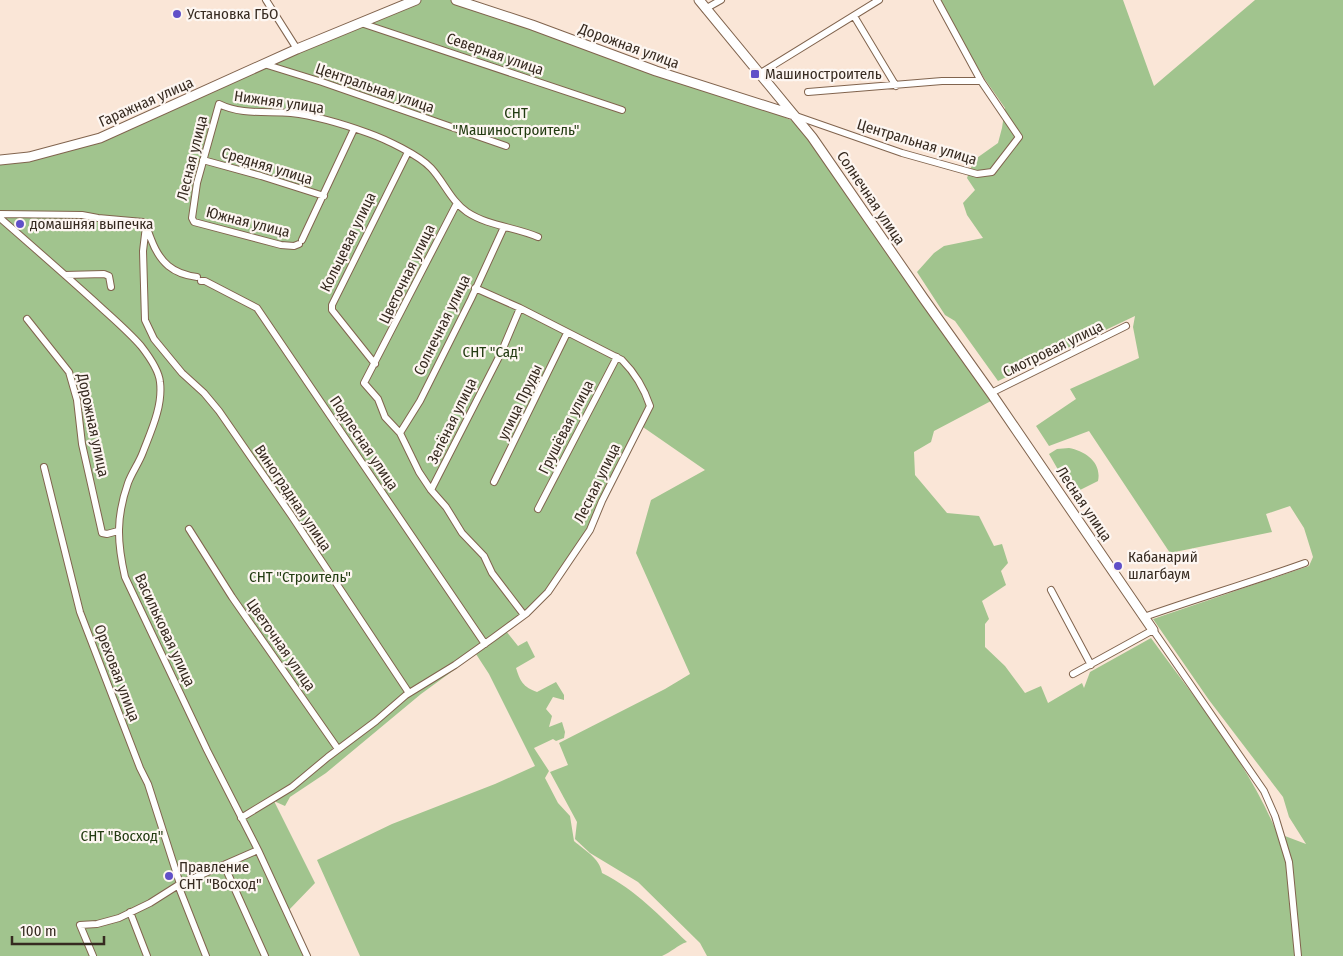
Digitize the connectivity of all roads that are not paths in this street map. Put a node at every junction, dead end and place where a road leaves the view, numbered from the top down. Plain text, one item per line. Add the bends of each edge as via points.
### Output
1 (266, 0) edge
2 (416, 0) edge
3 (456, 0) edge
4 (699, 0) edge
5 (721, 0) edge
6 (879, 0) edge
7 (937, 0) edge
8 (705, 9) junction
9 (854, 16) junction
10 (360, 22) junction
11 (297, 49) junction
12 (264, 64) junction
13 (760, 74) junction
14 (981, 81) junction
15 (896, 86) junction
16 (772, 88) junction
17 (808, 92) dead end
18 (219, 104) joint
19 (760, 104) junction
20 (622, 110) dead end
21 (794, 115) junction
22 (354, 129) junction
23 (506, 146) dead end
24 (408, 152) junction
25 (0, 160) edge
26 (203, 160) junction
27 (324, 196) junction
28 (456, 203) junction
29 (0, 216) edge
30 (192, 218) joint
31 (146, 226) junction
32 (504, 227) junction
33 (538, 237) dead end
34 (65, 275) junction
35 (111, 287) dead end
36 (475, 288) junction
37 (520, 308) junction
38 (27, 319) dead end
39 (1126, 326) dead end
40 (568, 333) junction
41 (616, 357) junction
42 (375, 364) junction
43 (991, 393) junction
44 (400, 433) junction
45 (44, 467) dead end
46 (494, 482) dead end
47 (431, 490) junction
48 (538, 510) dead end
49 (189, 529) dead end
50 (118, 532) junction
51 (1305, 563) dead end
52 (1051, 590) dead end
53 (524, 615) junction
54 (1144, 617) junction
55 (1154, 630) junction
56 (485, 644) junction
57 (1091, 665) junction
58 (1073, 674) dead end
59 (409, 692) junction
60 (338, 749) junction
61 (241, 818) junction
62 (258, 850) junction
63 (224, 865) junction
64 (179, 884) junction
65 (130, 912) junction
66 (92, 956) edge
67 (147, 956) edge
68 (206, 956) edge
69 (265, 956) edge
70 (307, 956) edge
71 (1298, 956) edge

1 - 11 street
2 - 10 street
3 - 19 street, Дорожная улица
4 - 8 street, Солнечная улица
5 - 8 street
6 - 9 street
7 - 14 street
8 - 13 street, Солнечная улица
9 - 13 street
9 - 15 street
10 - 11 street
10 - 20 street, Северная улица
11 - 12 street, Гаражная улица
12 - 23 street, Центральная улица
12 - 25 street, Гаражная улица via 100,138 29,157
13 - 16 street, Солнечная улица
14 - 15 street
14 - 21 street, Центральная улица via 1019,137 992,172 977,174 902,153
15 - 17 street
16 - 19 street via 767,102
16 - 21 street, Солнечная улица
18 - 22 street, Нижняя улица via 240,110 314,117
18 - 26 street, Лесная улица
19 - 21 street, Дорожная улица
21 - 43 street, Солнечная улица
22 - 24 street, Нижняя улица
22 - 27 street
24 - 28 street, Нижняя улица via 430,166
24 - 42 street, Кольцевая улица via 332,305 332,310
26 - 27 street, Средняя улица
26 - 30 street, Лесная улица
27 - 30 street, Южная улица via 301,242 294,246 194,222
28 - 32 street, Нижняя улица via 480,219
28 - 42 street, Цветочная улица
29 - 31 street via 82,214 143,222
29 - 34 street, Васильковая улица
31 - 56 street, Подлесная улица via 157,253 175,272 205,281 257,308
31 - 59 street, Виноградная улица via 143,251 145,320 154,339 219,411
32 - 33 street, Нижняя улица
32 - 36 street, Солнечная улица
34 - 35 street via 104,274 109,276
34 - 50 street, Васильковая улица via 142,347 160,381 156,414 128,482
36 - 37 street
36 - 44 street, Солнечная улица via 420,401
37 - 40 street
37 - 47 street, Зелёная улица via 501,353
38 - 50 street, Дорожная улица via 69,372 102,533
39 - 43 street, Смотровая улица
40 - 41 street
40 - 46 street, улица Пруды
41 - 48 street, Грушёвая улица
41 - 53 street, Лесная улица via 633,371 650,406 590,530 548,592
42 - 44 street, Цветочная улица via 364,382 378,399 385,417
43 - 54 street, Лесная улица
44 - 47 street
45 - 64 street, Ореховая улица via 80,612 148,784
47 - 53 street via 462,533 484,556 492,574
49 - 60 street, Цветочная улица via 232,597
50 - 61 street, Васильковая улица via 125,576
51 - 54 street
52 - 57 street
53 - 56 street
54 - 55 street, Лесная улица
55 - 57 street
55 - 71 street via 1268,800 1289,862
56 - 59 street
57 - 58 street
59 - 60 street
60 - 61 street via 292,787
61 - 62 street, Васильковая улица
62 - 63 street
62 - 70 street, Васильковая улица
63 - 64 street
63 - 69 street
64 - 65 street
64 - 68 street, Ореховая улица
65 - 66 street via 96,924 80,925
65 - 67 street

